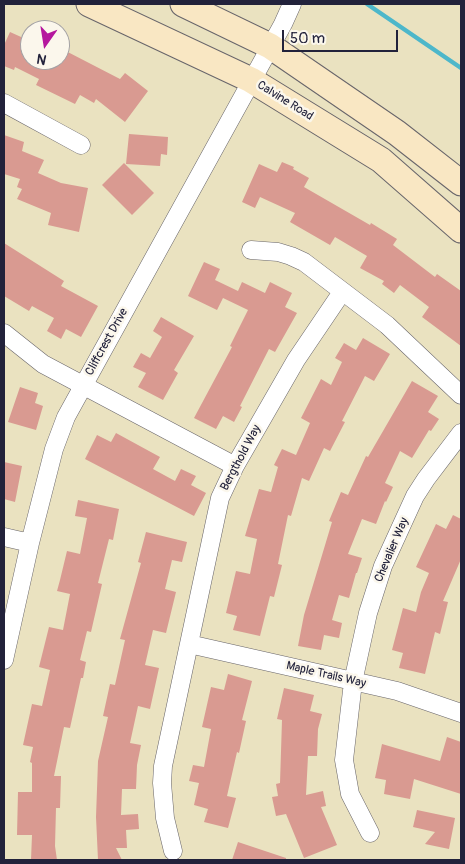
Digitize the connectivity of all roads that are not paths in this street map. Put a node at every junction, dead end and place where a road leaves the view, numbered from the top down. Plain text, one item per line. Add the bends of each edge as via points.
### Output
1 (89, 4) edge
2 (183, 4) edge
3 (298, 4) edge
4 (289, 12) edge
5 (270, 46) junction
6 (251, 80) junction
7 (4, 103) edge
8 (81, 145) dead end
9 (461, 183) edge
10 (461, 230) edge
11 (251, 250) dead end
12 (342, 292) junction
13 (4, 333) edge
14 (83, 385) junction
15 (461, 395) edge
16 (461, 433) edge
17 (235, 466) junction
18 (4, 537) edge
19 (30, 543) junction
20 (189, 644) junction
21 (4, 660) edge
22 (353, 682) junction
23 (461, 713) edge
24 (370, 833) dead end
25 (173, 851) dead end

1 - 6 main road, Calvine Road
2 - 5 main road
3 - 4 street, Cliffcrest Drive
4 - 5 street, Cliffcrest Drive
5 - 6 street, Cliffcrest Drive
5 - 9 main road via 397,133
6 - 10 main road, Calvine Road via 381,160
6 - 14 street, Cliffcrest Drive
7 - 8 street
11 - 12 street via 291,256 304,262
12 - 15 street via 387,325
12 - 17 street, Bergthold Way via 296,360
13 - 14 street via 43,364
14 - 17 street
14 - 19 street, Cliffcrest Drive via 54,449
16 - 22 street, Chevalier Way via 426,478 390,548 368,613
17 - 20 street, Bergthold Way via 220,498
18 - 19 street
19 - 21 street, Cliffcrest Drive
20 - 22 street, Maple Trails Way
20 - 25 street, Bergthold Way via 163,766 164,809
22 - 23 street, Maple Trails Way via 397,691
22 - 24 street, Chevalier Way via 344,760 350,794

